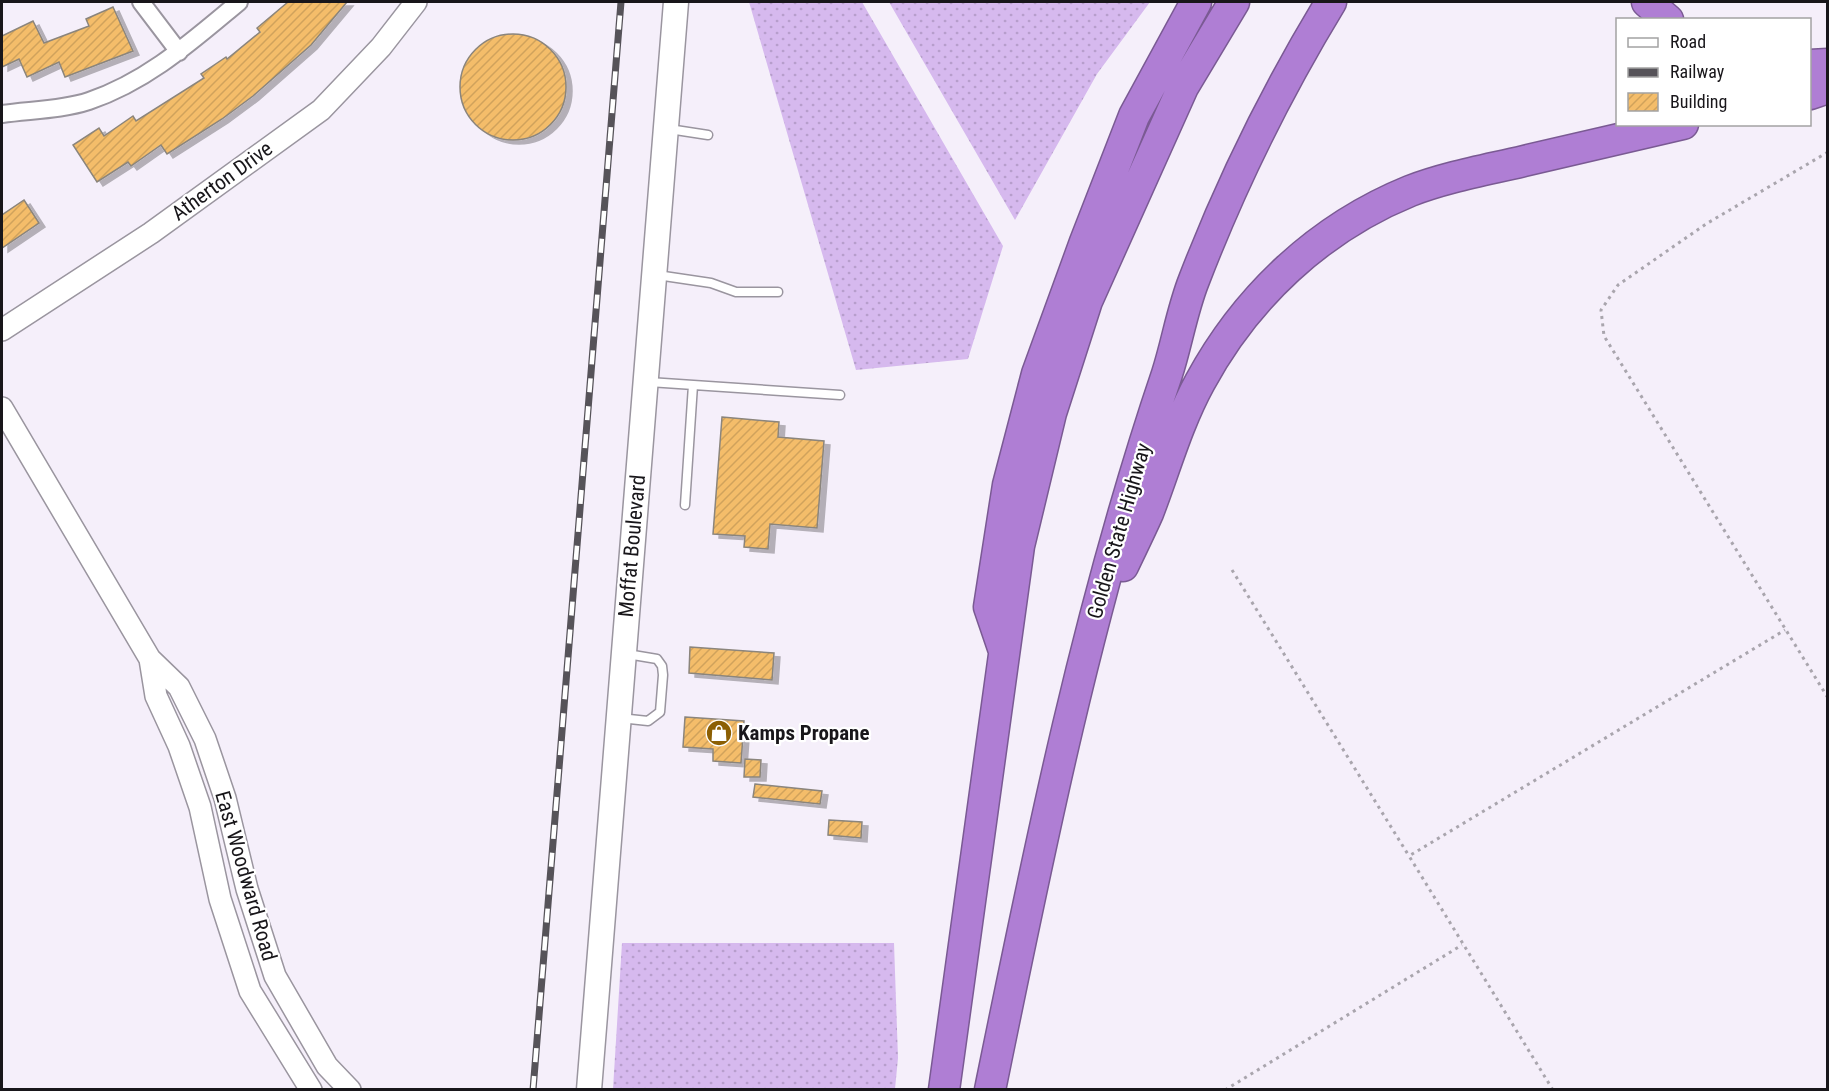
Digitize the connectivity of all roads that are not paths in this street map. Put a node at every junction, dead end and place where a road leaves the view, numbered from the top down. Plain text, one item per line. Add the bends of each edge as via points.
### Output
1 (141, 2) edge
2 (239, 2) edge
3 (416, 2) edge
4 (676, 2) edge
5 (1196, 2) edge
6 (1234, 2) edge
7 (1331, 2) edge
8 (1647, 2) edge
9 (1666, 18) edge
10 (179, 52) junction
11 (1827, 64) edge
12 (1811, 65) edge
13 (1827, 88) edge
14 (1811, 93) edge
15 (2, 114) edge
16 (1674, 126) edge
17 (666, 128) junction
18 (708, 135) dead end
19 (654, 274) junction
20 (778, 292) dead end
21 (2, 330) edge
22 (645, 381) junction
23 (693, 385) junction
24 (840, 395) dead end
25 (2, 408) edge
26 (685, 505) dead end
27 (1086, 645) junction
28 (624, 653) junction
29 (1005, 654) junction
30 (150, 659) junction
31 (619, 718) junction
32 (311, 1089) edge
33 (350, 1089) edge
34 (589, 1089) edge
35 (944, 1089) edge
36 (990, 1089) edge

1 - 10 street
2 - 10 street
3 - 21 street, Atherton Drive via 381,47 321,110 151,233
4 - 17 main road, Moffat Boulevard
5 - 29 highway via 1134,116 1037,374 1008,485 989,607
6 - 29 highway via 1183,87 1087,302 1052,413 1019,546
7 - 27 highway, Golden State Highway via 1299,54 1229,197 1193,283
8 - 9 highway
10 - 15 street via 144,77 88,102
11 - 12 highway
13 - 14 highway
16 - 27 highway via 1458,176 1411,191 1342,226 1269,285 1231,330 1199,383 1171,445 1148,513
17 - 18 lane
17 - 19 main road, Moffat Boulevard
19 - 20 lane via 701,281 736,292
19 - 22 main road, Moffat Boulevard
22 - 23 lane
22 - 28 main road, Moffat Boulevard
23 - 24 lane
23 - 26 lane
25 - 30 street, East Woodward Road
27 - 36 highway, Golden State Highway
28 - 31 main road, Moffat Boulevard
28 - 31 lane via 657,658 663,675 660,712 648,721
29 - 35 highway
30 - 32 street, East Woodward Road via 156,696 201,807 220,899 250,991
30 - 33 street, East Woodward Road via 179,687 205,739 275,976 327,1066
31 - 34 main road, Moffat Boulevard

